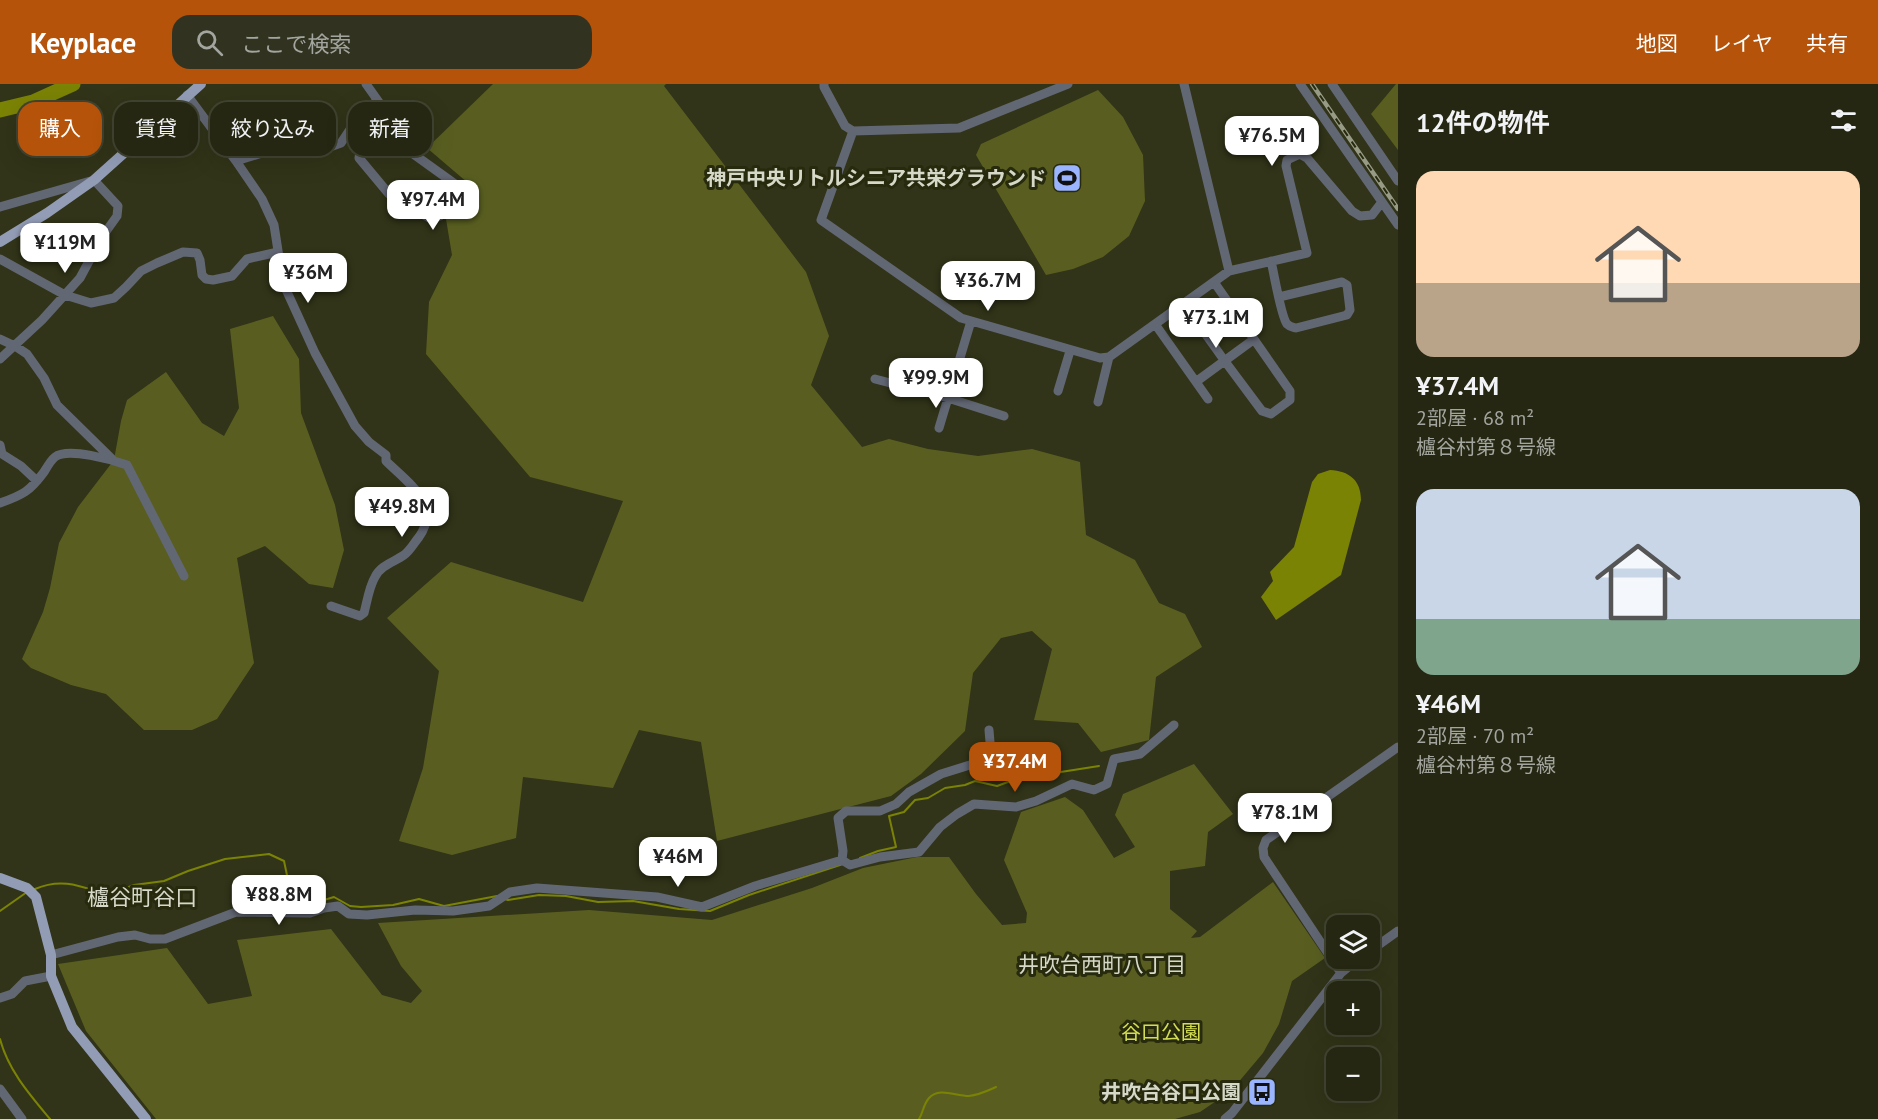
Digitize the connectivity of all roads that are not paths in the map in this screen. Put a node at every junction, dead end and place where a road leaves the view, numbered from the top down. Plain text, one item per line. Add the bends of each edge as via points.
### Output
1 (201, 84) edge
2 (366, 84) edge
3 (824, 84) edge
4 (1068, 84) edge
5 (1184, 84) edge
6 (1300, 84) edge
7 (1332, 84) edge
8 (188, 95) junction
9 (379, 102) junction
10 (853, 131) junction
11 (348, 132) edge
12 (236, 161) junction
13 (94, 180) junction
14 (1398, 182) edge
15 (1382, 202) junction
16 (0, 207) edge
17 (1398, 225) edge
18 (0, 242) edge
19 (278, 252) junction
20 (0, 260) edge
21 (1271, 261) junction
22 (1229, 271) junction
23 (1214, 282) junction
24 (65, 295) junction
25 (1279, 297) junction
26 (1184, 304) junction
27 (971, 321) junction
28 (1155, 324) junction
29 (0, 339) edge
30 (1253, 340) junction
31 (15, 346) junction
32 (1070, 351) junction
33 (1109, 357) junction
34 (0, 358) edge
35 (1224, 360) junction
36 (875, 379) dead end
37 (1197, 381) junction
38 (1058, 391) dead end
39 (948, 398) junction
40 (1208, 399) dead end
41 (1098, 402) dead end
42 (1004, 416) dead end
43 (939, 428) dead end
44 (0, 445) edge
45 (112, 459) junction
46 (37, 482) junction
47 (0, 503) edge
48 (184, 576) dead end
49 (331, 606) dead end
50 (1174, 725) dead end
51 (989, 730) dead end
52 (1398, 747) edge
53 (845, 862) junction
54 (0, 878) edge
55 (1398, 931) edge
56 (1380, 944) edge
57 (51, 956) junction
58 (1346, 969) edge
59 (1341, 973) junction
60 (51, 976) junction
61 (0, 998) edge
62 (0, 1089) edge
63 (22, 1119) edge
64 (146, 1119) edge
65 (1225, 1119) edge

1 - 8 main road
2 - 9 street
3 - 10 street via 845,126
4 - 10 street via 959,128
5 - 22 street
6 - 15 street
7 - 14 street
8 - 12 street
8 - 13 main road
9 - 9 street via 363,132 359,158 389,194 429,218 440,216 455,193 455,184 405,148
10 - 27 street via 821,220 961,318
11 - 12 street via 341,143 327,148 286,141
12 - 19 street via 274,225
13 - 16 street
13 - 18 main road
13 - 24 street via 118,206 117,216 80,278
15 - 17 street
15 - 21 street via 1372,215 1360,216 1307,158 1293,156 1286,166 1307,253
19 - 24 street via 247,259 232,276 213,280 202,275 197,253 183,252 141,271 114,298 91,303
19 - 49 street via 283,283 355,426 386,454 386,461 421,496 428,514 424,529 408,552 386,564 375,576 364,613 360,616
20 - 24 street
21 - 22 street
21 - 25 street
22 - 23 street
23 - 26 street
23 - 30 street
24 - 31 street
25 - 25 street via 1286,322 1296,328 1347,315 1350,310 1347,285 1342,282
26 - 28 street
26 - 35 street
27 - 32 street
27 - 39 street
28 - 33 street
28 - 37 street
29 - 31 street
30 - 35 street
30 - 35 street via 1290,391 1290,400 1271,414 1262,411
31 - 34 street
31 - 45 street via 27,354 57,405
32 - 33 street
32 - 38 street
33 - 41 street
35 - 37 street
36 - 39 street
37 - 40 street
39 - 42 street
39 - 43 street
44 - 46 street via 2,454
45 - 46 street via 67,453 55,456
45 - 48 street via 127,465
46 - 47 street via 16,498
50 - 53 street via 1140,754 1114,759 1107,784 1094,790 1072,784 1016,807 974,804 940,827 920,852 850,865
51 - 53 street via 991,754 986,760 941,774 880,811 846,811 838,818
52 - 59 street via 1266,840 1263,848 1264,857
53 - 57 street via 755,886 702,907 657,897 537,888 510,892 489,906 453,910 367,915 349,914 338,906 310,913 236,912 165,939 135,935
54 - 57 main road via 36,897
55 - 56 street
57 - 60 main road
58 - 59 street
59 - 65 street
60 - 61 street via 25,981 12,994
60 - 64 main road via 72,1027
62 - 63 street

